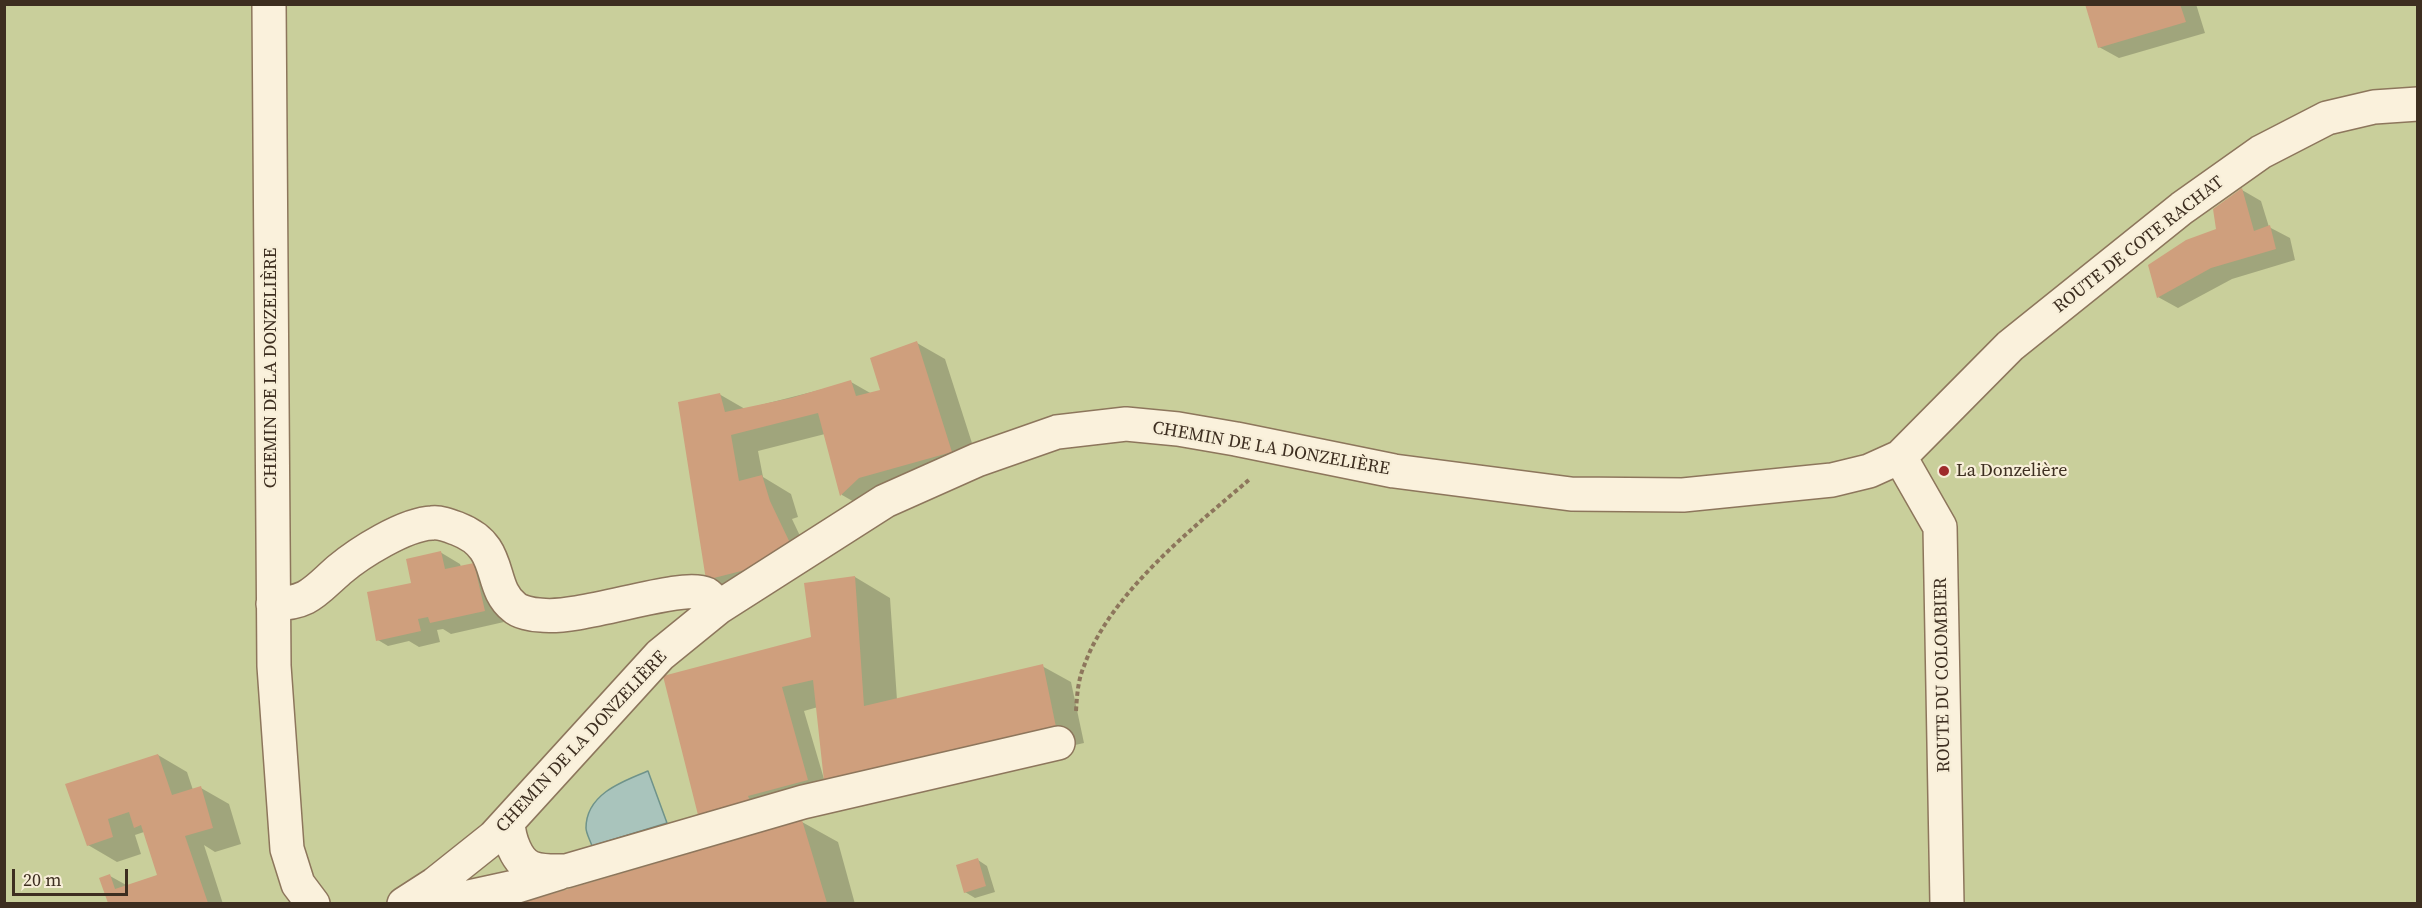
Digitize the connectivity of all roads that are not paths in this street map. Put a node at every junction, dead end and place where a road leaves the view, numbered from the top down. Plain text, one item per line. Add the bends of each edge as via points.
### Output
1 (269, 4) edge
2 (2418, 104) edge
3 (1900, 457) junction
4 (273, 604) junction
5 (719, 607) junction
6 (1058, 743) road end
7 (508, 823) junction
8 (566, 871) junction
9 (313, 903) edge
10 (404, 903) edge
11 (436, 903) edge
12 (1947, 903) edge

1 - 4 street, CHEMIN DE LA DONZELIÈRE
2 - 3 street, ROUTE DE COTE RACHAT via 2374,107 2327,118 2261,152 2182,208 2010,346
3 - 5 street, CHEMIN DE LA DONZELIÈRE via 1869,471 1832,480 1683,495 1571,494 1395,471 1178,429 1126,424 1056,432 977,460 885,501
3 - 12 street, ROUTE DU COLOMBIER via 1940,527
4 - 5 street via 304,600 361,555 414,526 432,522 464,531 485,546 504,595 515,609 540,615 587,613 693,591 706,594
4 - 9 street, CHEMIN DE LA DONZELIÈRE via 287,849 298,884
5 - 7 street, CHEMIN DE LA DONZELIÈRE via 660,655
6 - 8 street via 803,802
7 - 8 street via 509,838 530,867
7 - 10 street, CHEMIN DE LA DONZELIÈRE via 435,885
8 - 11 street via 514,887

